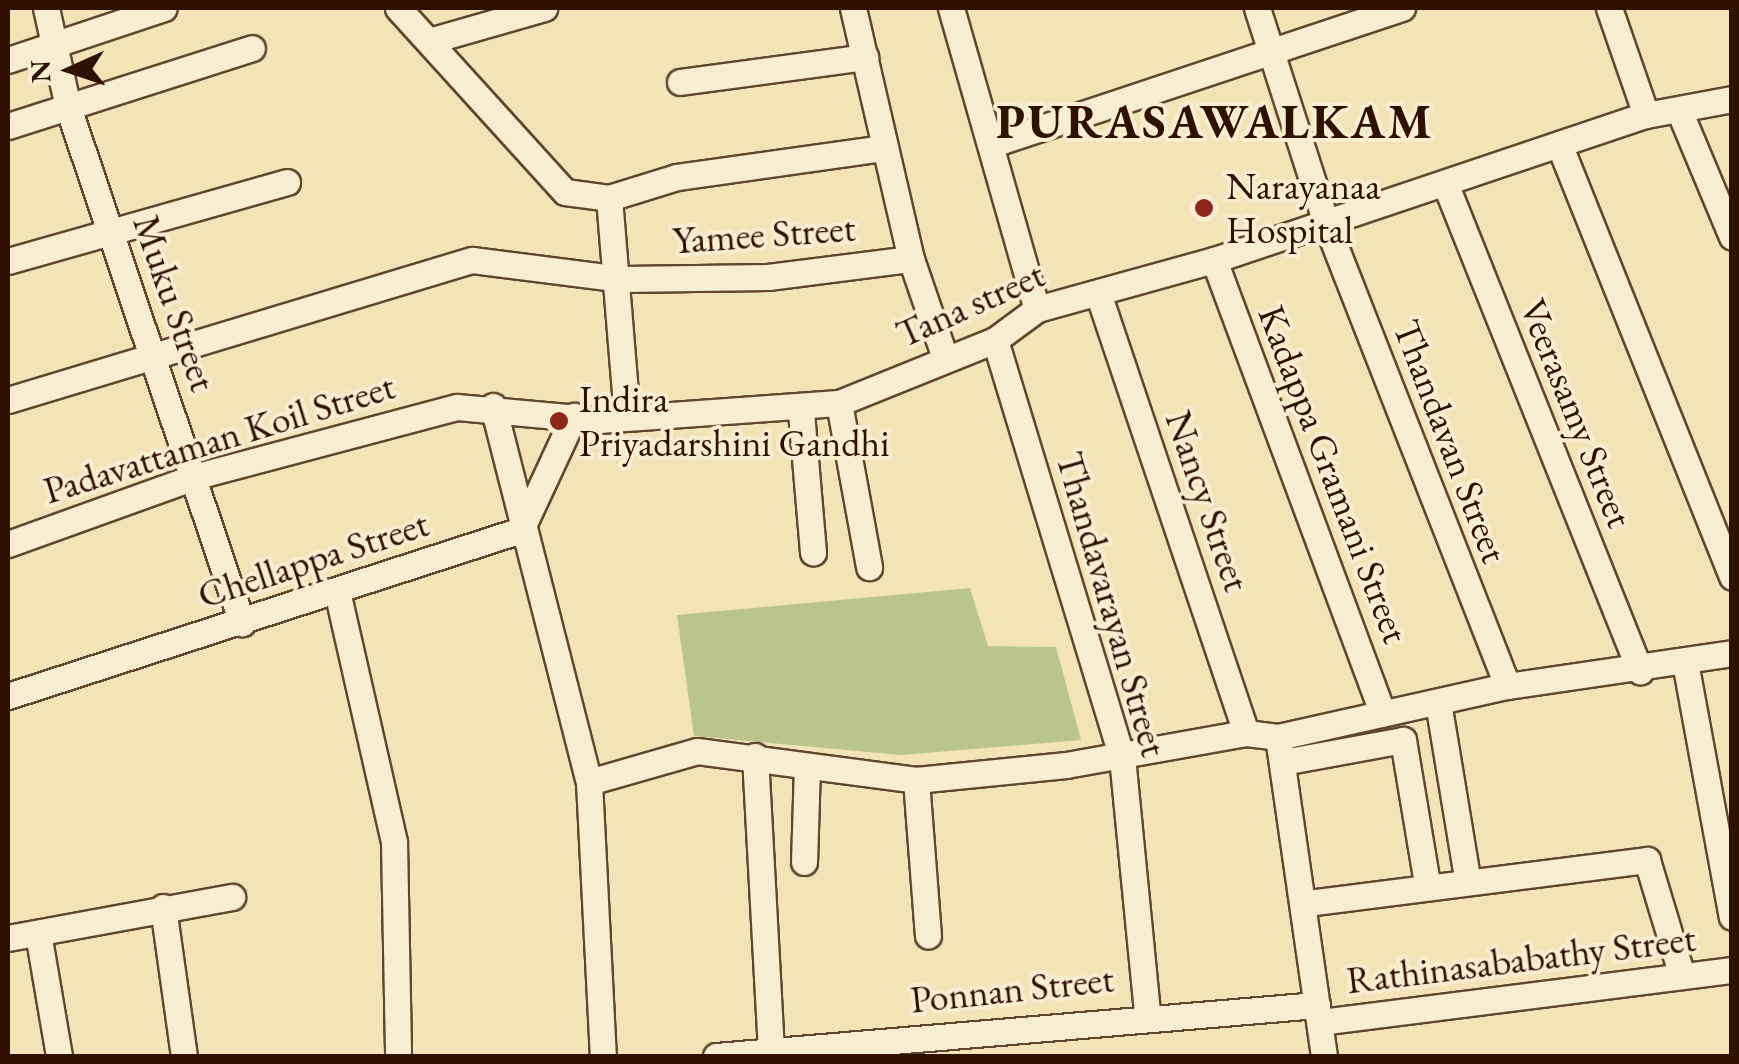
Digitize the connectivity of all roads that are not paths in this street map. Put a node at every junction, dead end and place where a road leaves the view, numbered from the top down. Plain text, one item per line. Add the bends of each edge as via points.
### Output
1 (46, 8) edge
2 (164, 8) edge
3 (398, 8) edge
4 (544, 8) edge
5 (853, 8) edge
6 (951, 8) edge
7 (1257, 8) edge
8 (1402, 8) edge
9 (1609, 8) edge
10 (428, 41) junction
11 (59, 42) junction
12 (252, 48) dead end
13 (1271, 50) junction
14 (866, 57) junction
15 (8, 60) edge
16 (680, 82) dead end
17 (1732, 99) edge
18 (68, 107) junction
19 (1681, 114) junction
20 (1646, 115) junction
21 (8, 126) edge
22 (996, 143) junction
23 (1559, 144) junction
24 (884, 148) junction
25 (287, 182) dead end
26 (1445, 183) junction
27 (610, 198) junction
28 (1326, 223) junction
29 (109, 228) junction
30 (1732, 237) edge
31 (911, 259) junction
32 (1214, 260) junction
33 (8, 261) edge
34 (623, 280) junction
35 (1098, 293) junction
36 (1037, 309) junction
37 (995, 340) junction
38 (152, 354) junction
39 (946, 358) junction
40 (8, 400) edge
41 (839, 403) junction
42 (493, 406) junction
43 (801, 412) junction
44 (574, 416) junction
45 (627, 416) junction
46 (197, 476) junction
47 (521, 530) junction
48 (8, 544) edge
49 (813, 552) dead end
50 (870, 568) dead end
51 (1732, 578) edge
52 (337, 591) junction
53 (242, 623) junction
54 (1732, 652) edge
55 (1686, 662) junction
56 (1640, 672) junction
57 (1507, 686) junction
58 (8, 696) edge
59 (1438, 702) junction
60 (1384, 714) junction
61 (1246, 733) junction
62 (1280, 749) junction
63 (755, 756) junction
64 (1122, 757) junction
65 (807, 768) junction
66 (916, 780) junction
67 (589, 782) junction
68 (804, 862) dead end
69 (1467, 878) junction
70 (1427, 884) junction
71 (232, 897) dead end
72 (1307, 904) junction
73 (163, 908) junction
74 (1732, 917) edge
75 (38, 932) junction
76 (928, 936) dead end
77 (8, 938) edge
78 (1732, 970) edge
79 (1682, 976) junction
80 (1146, 1013) junction
81 (1318, 1014) junction
82 (771, 1050) junction
83 (60, 1056) edge
84 (184, 1056) edge
85 (398, 1056) edge
86 (603, 1056) edge
87 (716, 1056) edge
88 (1324, 1056) edge

1 - 11 street, Muku Street
2 - 11 street
3 - 10 street
4 - 10 street
5 - 14 street
6 - 22 street
7 - 13 street, Thandavan Street
8 - 13 street
9 - 20 street
10 - 27 street via 565,192
11 - 15 street
11 - 18 street, Muku Street
12 - 18 street
13 - 22 street
13 - 28 street, Thandavan Street
14 - 16 street
14 - 24 street
17 - 19 street, Tana street
18 - 21 street
18 - 29 street, Muku Street
19 - 20 street, Tana street
19 - 30 street
20 - 23 street, Tana street
22 - 36 street
23 - 26 street, Tana street
23 - 51 street
24 - 27 street via 677,176
24 - 31 street
25 - 29 street
26 - 28 street, Tana street
26 - 56 street, Veerasamy Street
27 - 34 street
28 - 32 street, Tana street
28 - 57 street, Thandavan Street
29 - 33 street
29 - 38 street, Muku Street
31 - 34 street, Yamee Street via 768,278
31 - 39 street
32 - 35 street, Tana street
32 - 60 street, Kadappa Gramani Street
34 - 38 street, Yamee Street via 472,260
34 - 45 street
35 - 36 street, Tana street
35 - 61 street, Nancy Street
36 - 37 street, Tana street
37 - 39 street, Tana street
37 - 64 street, Thandavarayan Street
38 - 40 street, Yamee Street
38 - 46 street, Muku Street
39 - 41 street, Tana street
41 - 43 street, Tana street
41 - 50 street
42 - 44 street, Padavattaman Koil Street
42 - 46 street, Padavattaman Koil Street via 340,432
42 - 47 street
43 - 45 street, Tana street
43 - 49 street
44 - 45 street, Tana street
44 - 47 street
46 - 48 street, Padavattaman Koil Street
46 - 53 street, Muku Street
47 - 52 street, Chellappa Street
47 - 67 street
52 - 53 street, Chellappa Street
52 - 85 street via 394,842
53 - 58 street, Chellappa Street
54 - 55 street
55 - 56 street
55 - 74 street
56 - 57 street
57 - 59 street
59 - 60 street
59 - 69 street
60 - 62 street
61 - 62 street
61 - 64 street
62 - 70 street via 1403,740
62 - 72 street
63 - 65 street
63 - 67 street via 698,751
63 - 82 street
64 - 66 street
64 - 80 street, Thandavarayan Street
65 - 66 street
65 - 68 street
66 - 76 street
67 - 86 street
69 - 70 street
69 - 79 street via 1647,860
70 - 72 street
71 - 73 street
72 - 81 street
73 - 75 street
73 - 84 street
75 - 77 street
75 - 83 street
78 - 79 street, Rathinasababathy Street
79 - 81 street, Rathinasababathy Street
80 - 81 street, Ponnan Street
80 - 82 street, Ponnan Street
81 - 88 street
82 - 87 street, Ponnan Street

